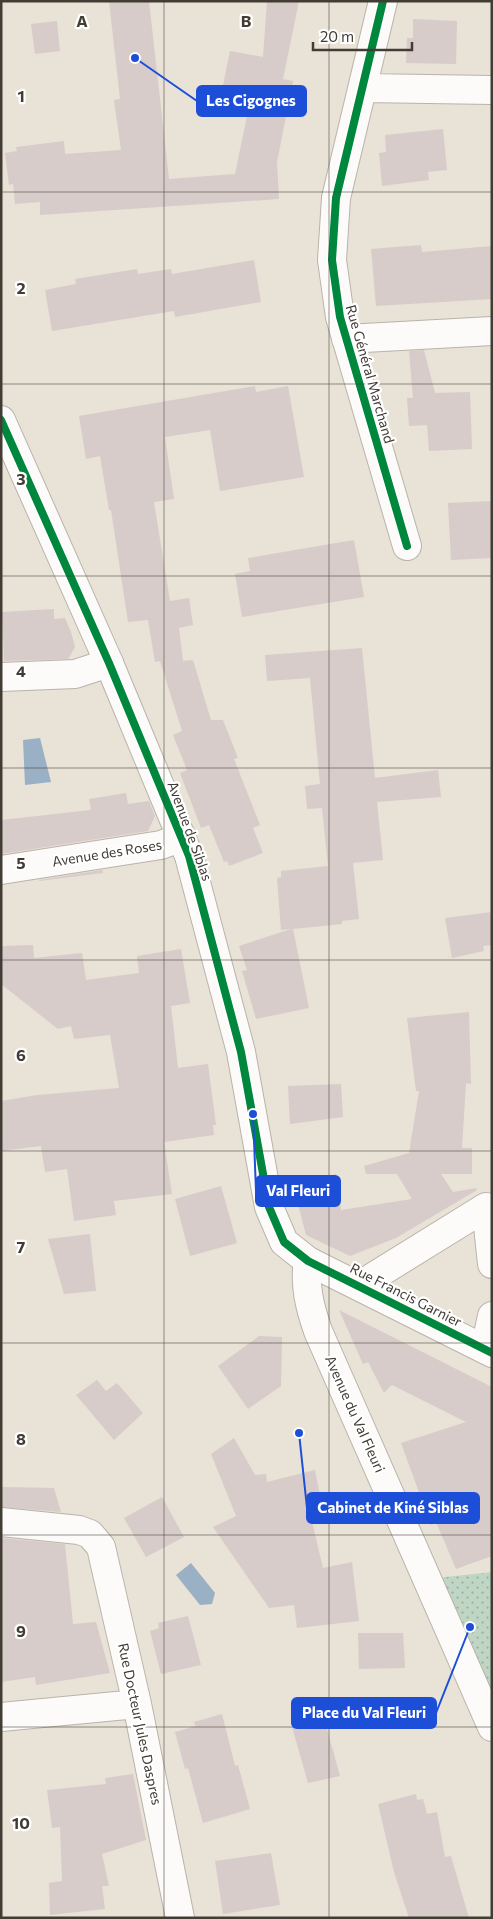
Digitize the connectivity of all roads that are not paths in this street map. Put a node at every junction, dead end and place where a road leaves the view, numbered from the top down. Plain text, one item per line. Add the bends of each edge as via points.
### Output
1 (383, 1) edge
2 (364, 88) junction
3 (492, 90) edge
4 (492, 331) edge
5 (346, 339) junction
6 (1, 420) edge
7 (406, 546) dead end
8 (109, 663) junction
9 (1, 677) edge
10 (182, 837) junction
11 (1, 870) edge
12 (489, 1202) edge
13 (308, 1261) junction
14 (492, 1264) edge
15 (360, 1285) junction
16 (492, 1316) edge
17 (488, 1351) edge
18 (1, 1522) edge
19 (137, 1704) junction
20 (1, 1717) edge
21 (492, 1727) edge
22 (180, 1918) edge

1 - 2 street, Rue Général Marchand
2 - 3 street
2 - 5 street, Rue Général Marchand via 333,218 334,280
4 - 5 street
5 - 7 street, Rue Général Marchand
6 - 8 street, Avenue de Siblas
8 - 9 street via 75,674
8 - 10 street, Avenue de Siblas
10 - 11 street, Avenue des Roses via 161,845
10 - 13 street, Avenue de Siblas via 241,1052 269,1207 284,1242
12 - 14 street
12 - 15 street
13 - 15 street, Rue Francis Garnier
13 - 21 street, Avenue du Val Fleuri via 307,1290 318,1332
15 - 17 street, Rue Francis Garnier
16 - 17 street
18 - 19 street, Rue Docteur Jules Daspres via 69,1528 90,1534 98,1542
19 - 20 street
19 - 22 street, Rue Docteur Jules Daspres

